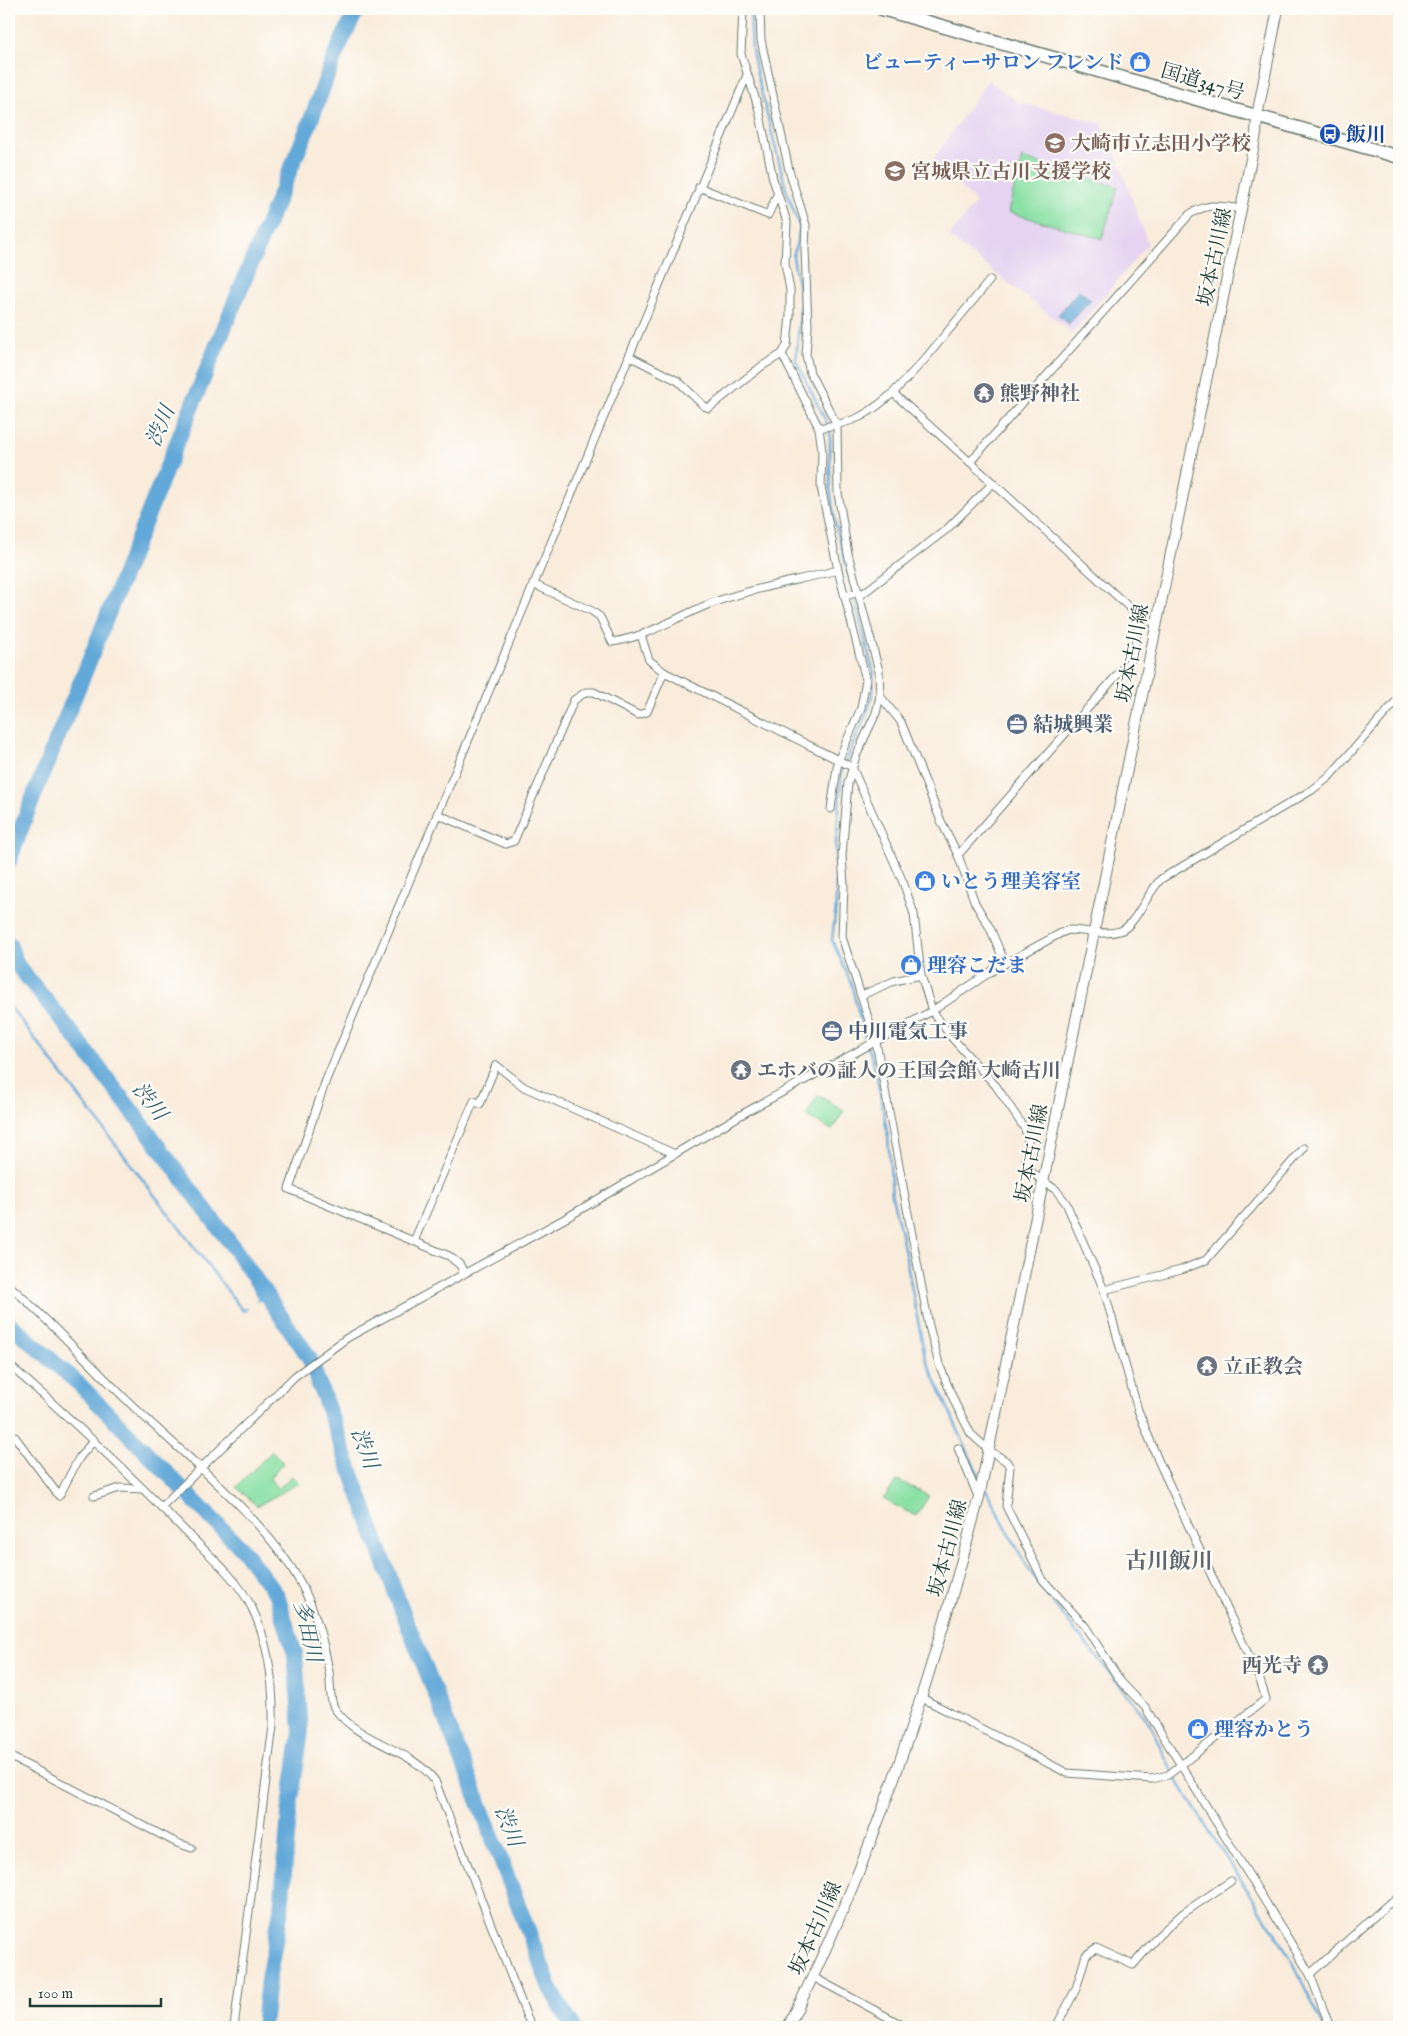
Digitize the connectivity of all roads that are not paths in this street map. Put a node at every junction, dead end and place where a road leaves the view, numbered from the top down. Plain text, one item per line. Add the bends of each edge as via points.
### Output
1 (743, 9) edge
2 (760, 9) edge
3 (882, 9) edge
4 (1278, 9) edge
5 (747, 75) junction
6 (1257, 116) junction
7 (1399, 158) edge
8 (699, 187) junction
9 (777, 195) junction
10 (1241, 209) junction
11 (990, 280) dead end
12 (782, 354) junction
13 (629, 356) junction
14 (893, 394) junction
15 (835, 426) junction
16 (821, 427) junction
17 (970, 462) junction
18 (993, 483) junction
19 (838, 570) junction
20 (533, 584) junction
21 (859, 593) junction
22 (846, 596) junction
23 (1142, 619) junction
24 (1156, 623) junction
25 (641, 636) junction
26 (664, 672) junction
27 (880, 696) junction
28 (1399, 698) edge
29 (839, 762) junction
30 (850, 767) junction
31 (832, 809) dead end
32 (437, 814) junction
33 (958, 855) junction
34 (1094, 932) junction
35 (1005, 963) junction
36 (921, 975) junction
37 (862, 995) junction
38 (932, 1011) junction
39 (874, 1043) junction
40 (1304, 1148) dead end
41 (675, 1154) junction
42 (1044, 1181) junction
43 (414, 1242) junction
44 (464, 1273) junction
45 (9, 1285) edge
46 (1104, 1290) junction
47 (9, 1365) edge
48 (9, 1434) edge
49 (94, 1440) junction
50 (958, 1448) dead end
51 (990, 1451) junction
52 (197, 1470) junction
53 (143, 1489) junction
54 (94, 1496) dead end
55 (979, 1498) junction
56 (164, 1504) junction
57 (922, 1698) junction
58 (9, 1756) edge
59 (1180, 1765) junction
60 (192, 1848) dead end
61 (1231, 1881) dead end
62 (1399, 1897) edge
63 (1310, 1974) junction
64 (812, 1977) junction
65 (234, 2027) edge
66 (533, 2027) edge
67 (788, 2027) edge
68 (906, 2027) edge
69 (1056, 2027) edge
70 (1330, 2027) edge

1 - 5 street via 741,54
2 - 15 street via 761,40 789,170 806,225 806,355 810,373
3 - 6 highway, 国道347号
4 - 6 main road, 坂本古川線
5 - 8 street
5 - 9 street via 759,110
6 - 7 highway, 国道347号
6 - 10 main road, 坂本古川線
8 - 9 street via 768,215
8 - 13 street
9 - 12 street via 787,222 785,263 790,290 787,345
10 - 17 street via 1203,206 1190,214
10 - 24 main road, 坂本古川線
11 - 14 street
12 - 13 street via 710,408 678,381
12 - 16 street
13 - 20 street
14 - 15 street via 869,413
14 - 17 street
15 - 16 street
15 - 21 street via 838,493 848,554
16 - 19 street via 821,488
17 - 18 street
18 - 21 street via 947,529
18 - 23 street
19 - 22 street
19 - 25 street via 721,600
20 - 25 street via 592,611 600,617 612,642
20 - 32 street
21 - 22 street
21 - 27 street via 879,671
22 - 29 street via 866,680 861,708
23 - 24 street
23 - 33 street via 1133,657
24 - 34 main road, 坂本古川線
25 - 26 street via 649,660
26 - 29 street
26 - 32 street via 647,712 642,714 638,715 594,692 586,692 574,700 514,841 506,844
27 - 30 street via 876,713
27 - 33 street via 901,722
28 - 34 street via 1328,778 1308,794 1161,880 1149,892 1130,925 1121,931
29 - 30 street
29 - 31 street
30 - 36 street via 907,893 915,923
30 - 37 street via 842,856 842,937
32 - 43 street via 326,1080 289,1189
33 - 35 street via 975,903
34 - 35 street via 1068,930
34 - 42 main road, 坂本古川線
35 - 38 street
36 - 37 street via 894,981
36 - 38 street
37 - 39 street
38 - 39 street
38 - 42 street via 996,1086 1025,1128 1028,1135 1027,1165
39 - 41 street
39 - 51 street via 939,1364 972,1434
40 - 46 street via 1206,1260 1181,1270
41 - 43 street via 524,1087 496,1065 480,1104 474,1101
41 - 44 street
42 - 46 street via 1066,1203
42 - 51 main road, 坂本古川線
43 - 44 street via 449,1256
44 - 52 street via 328,1351 298,1374
45 - 52 street
46 - 59 street via 1138,1410 1266,1699
47 - 49 street
48 - 49 street via 15,1437 59,1496 78,1458
49 - 53 street
50 - 55 street
51 - 55 main road, 坂本古川線
51 - 59 street via 1010,1467 1006,1506 1043,1580 1085,1626 1121,1682 1144,1707
52 - 56 street
52 - 66 street via 223,1490 263,1532 300,1583 320,1634 330,1672 333,1708 371,1738 422,1767 435,1782
53 - 54 street via 120,1488
53 - 56 street
55 - 57 main road, 坂本古川線
56 - 65 street via 232,1579 251,1606 273,1676 270,1758
57 - 59 street via 1067,1773 1152,1779 1168,1775
57 - 64 main road, 坂本古川線 via 886,1802
58 - 60 street
59 - 63 street
61 - 69 street via 1182,1914 1133,1965 1096,1948 1089,1951 1070,2003
62 - 63 street
63 - 70 street
64 - 67 main road, 坂本古川線
64 - 68 street

